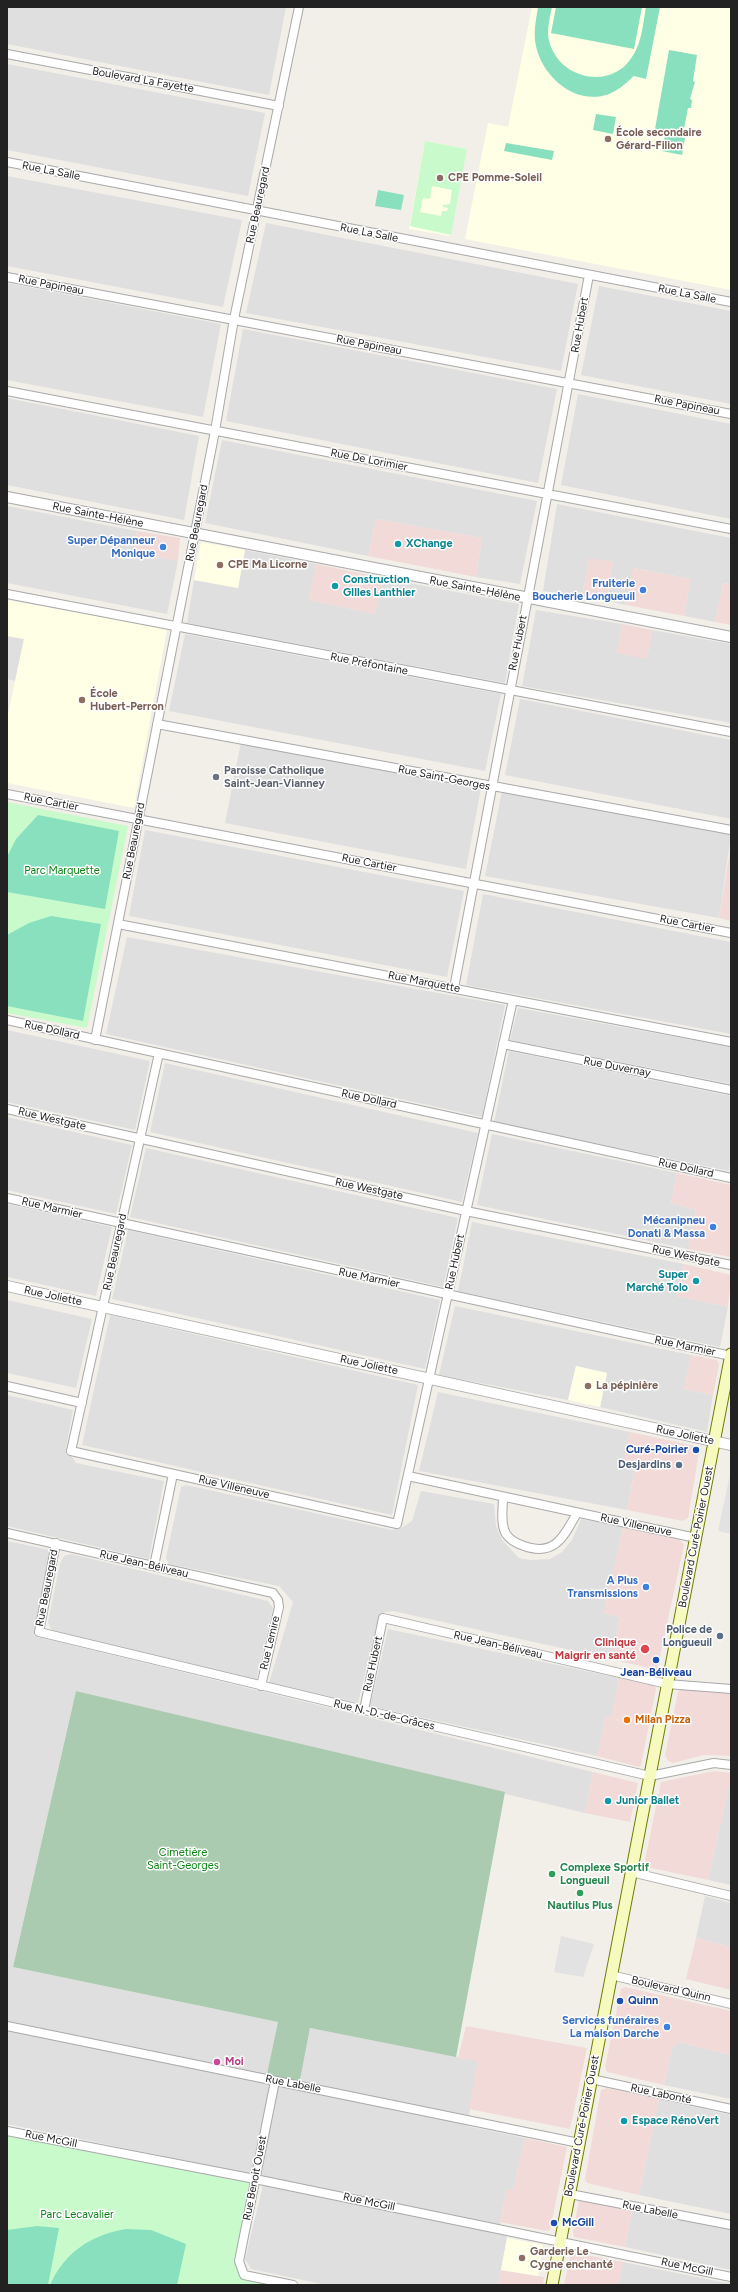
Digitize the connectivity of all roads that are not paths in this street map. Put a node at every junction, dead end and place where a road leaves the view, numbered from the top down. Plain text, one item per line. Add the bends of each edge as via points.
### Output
1 (299, 7) edge
2 (7, 54) edge
3 (279, 106) junction
4 (7, 162) edge
5 (257, 212) junction
6 (589, 275) junction
7 (7, 277) edge
8 (731, 302) edge
9 (234, 319) junction
10 (570, 383) junction
11 (7, 391) edge
12 (731, 414) edge
13 (215, 431) junction
14 (549, 494) junction
15 (7, 497) edge
16 (731, 528) edge
17 (194, 534) junction
18 (7, 594) edge
19 (526, 599) junction
20 (176, 627) junction
21 (731, 637) edge
22 (510, 690) junction
23 (157, 724) junction
24 (731, 732) edge
25 (491, 787) junction
26 (7, 794) edge
27 (138, 819) junction
28 (731, 830) edge
29 (473, 883) junction
30 (118, 924) junction
31 (731, 932) edge
32 (454, 988) junction
33 (513, 1000) junction
34 (7, 1020) edge
35 (95, 1040) junction
36 (731, 1042) edge
37 (503, 1044) junction
38 (159, 1053) junction
39 (731, 1090) edge
40 (7, 1109) edge
41 (485, 1125) junction
42 (140, 1139) junction
43 (731, 1178) edge
44 (7, 1198) edge
45 (466, 1211) junction
46 (122, 1223) junction
47 (731, 1265) edge
48 (7, 1286) edge
49 (448, 1295) junction
50 (103, 1307) junction
51 (731, 1355) edge
52 (429, 1379) junction
53 (7, 1386) edge
54 (82, 1404) junction
55 (714, 1441) junction
56 (731, 1445) edge
57 (71, 1451) joint
58 (173, 1474) junction
59 (408, 1476) junction
60 (503, 1496) junction
61 (577, 1513) junction
62 (397, 1524) joint
63 (7, 1533) edge
64 (696, 1538) junction
65 (56, 1543) junction
66 (154, 1566) junction
67 (278, 1600) joint
68 (383, 1618) joint
69 (39, 1632) joint
70 (667, 1684) junction
71 (261, 1686) junction
72 (731, 1689) edge
73 (364, 1710) junction
74 (731, 1765) edge
75 (650, 1776) junction
76 (631, 1872) junction
77 (731, 1896) edge
78 (611, 1975) junction
79 (731, 2004) edge
80 (7, 2026) edge
81 (591, 2079) junction
82 (274, 2080) junction
83 (731, 2109) edge
84 (7, 2131) edge
85 (579, 2143) junction
86 (255, 2179) junction
87 (570, 2194) junction
88 (731, 2225) edge
89 (560, 2241) junction
90 (731, 2277) edge
91 (293, 2285) edge
92 (552, 2285) edge

1 - 3 street, Rue Beauregard
2 - 3 street, Boulevard La Fayette
3 - 5 street, Rue Beauregard
4 - 5 street, Rue La Salle
5 - 6 street, Rue La Salle
5 - 9 street, Rue Beauregard
6 - 8 street, Rue La Salle
6 - 10 street, Rue Hubert
7 - 9 street, Rue Papineau
9 - 10 street, Rue Papineau
9 - 13 street, Rue Beauregard
10 - 12 street, Rue Papineau
10 - 14 street, Rue Hubert
11 - 13 street, Rue De Lorimier
13 - 14 street, Rue De Lorimier
13 - 17 street, Rue Beauregard
14 - 16 street, Rue De Lorimier
14 - 19 street, Rue Hubert
15 - 17 street, Rue Sainte-Hélène
17 - 19 street, Rue Sainte-Hélène
17 - 20 street, Rue Beauregard
18 - 20 street, Rue Préfontaine
19 - 21 street, Rue Sainte-Hélène
19 - 22 street, Rue Hubert
20 - 22 street, Rue Préfontaine
20 - 23 street, Rue Beauregard
22 - 24 street, Rue Préfontaine
22 - 25 street, Rue Hubert
23 - 25 street, Rue Saint-Georges
23 - 27 street, Rue Beauregard
25 - 28 street, Rue Saint-Georges
25 - 29 street, Rue Hubert
26 - 27 street, Rue Cartier
27 - 29 street, Rue Cartier
27 - 30 street, Rue Beauregard
29 - 31 street, Rue Cartier
29 - 32 street, Rue Hubert
30 - 32 street, Rue Marquette
30 - 35 street, Rue Beauregard
32 - 33 street, Rue Marquette
33 - 36 street, Rue Marquette
33 - 37 street, Rue Hubert
34 - 35 street, Rue Dollard
35 - 38 street, Rue Dollard
37 - 39 street, Rue Duvernay
37 - 41 street, Rue Hubert
38 - 41 street, Rue Dollard
38 - 42 street, Rue Beauregard
40 - 42 street, Rue Westgate
41 - 43 street, Rue Dollard
41 - 45 street, Rue Hubert
42 - 45 street, Rue Westgate
42 - 46 street, Rue Beauregard
44 - 46 street, Rue Marmier
45 - 47 street, Rue Westgate
45 - 49 street, Rue Hubert
46 - 49 street, Rue Marmier
46 - 50 street, Rue Beauregard
48 - 50 street, Rue Joliette
49 - 51 street, Rue Marmier
49 - 52 street, Rue Hubert
50 - 52 street, Rue Joliette
50 - 54 street, Rue Beauregard
51 - 55 main road, Boulevard Curé-Poirier Ouest
52 - 55 street, Rue Joliette
52 - 59 street, Rue Hubert
53 - 54 street
54 - 57 street, Rue Beauregard
55 - 56 street, Rue Joliette
55 - 64 main road, Boulevard Curé-Poirier Ouest
57 - 58 street, Rue Villeneuve
58 - 62 street, Rue Villeneuve
58 - 66 street
59 - 60 street, Rue Villeneuve
59 - 62 street, Rue Hubert
60 - 61 street, Rue Villeneuve
60 - 61 street via 503,1524 506,1534 516,1543 529,1548 543,1550 555,1545 564,1536
61 - 64 street, Rue Villeneuve
63 - 65 street, Rue Jean-Béliveau
64 - 70 main road, Boulevard Curé-Poirier Ouest
65 - 66 street, Rue Jean-Béliveau
65 - 69 street, Rue Beauregard
66 - 67 street, Rue Jean-Béliveau via 273,1593
67 - 71 street, Rue Lemire via 279,1607
68 - 70 street, Rue Jean-Béliveau
68 - 73 street, Rue Hubert
69 - 71 street, Rue N.-D.-de-Grâces
70 - 72 street, Rue Jean-Béliveau
70 - 75 main road, Boulevard Curé-Poirier Ouest
71 - 73 street, Rue N.-D.-de-Grâces
73 - 75 street, Rue N.-D.-de-Grâces
74 - 75 street, Rue N.-D.-de-Grâces via 714,1763
75 - 76 main road, Boulevard Curé-Poirier Ouest
76 - 77 street
76 - 78 main road, Boulevard Curé-Poirier Ouest
78 - 79 street, Boulevard Quinn
78 - 81 main road, Boulevard Curé-Poirier Ouest
80 - 82 street, Rue Labelle
81 - 83 street, Rue Labonté
81 - 85 main road, Boulevard Curé-Poirier Ouest
82 - 85 street, Rue Labelle
82 - 86 street, Rue Benoit Ouest
84 - 86 street, Rue McGill
85 - 87 main road, Boulevard Curé-Poirier Ouest
86 - 89 street, Rue McGill
86 - 91 street, Rue Benoit Ouest via 239,2261 244,2274
87 - 88 street, Rue Labelle
87 - 89 main road, Boulevard Curé-Poirier Ouest
89 - 90 street, Rue McGill
89 - 92 main road, Boulevard Curé-Poirier Ouest

